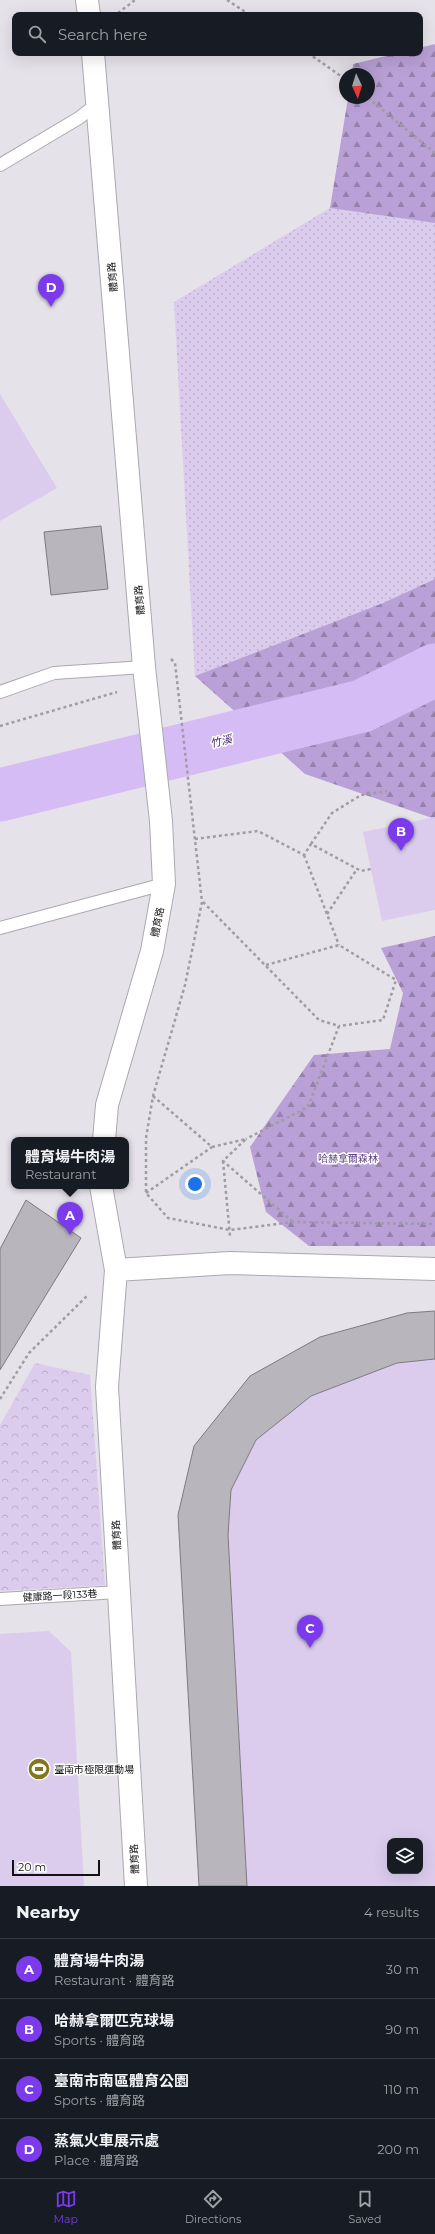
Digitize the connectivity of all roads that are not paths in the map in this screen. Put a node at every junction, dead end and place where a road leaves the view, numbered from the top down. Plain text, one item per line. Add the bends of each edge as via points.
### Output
1 (87, 0) edge
2 (89, 12) edge
3 (93, 56) edge
4 (98, 104) junction
5 (0, 165) edge
6 (145, 673) junction
7 (0, 692) edge
8 (164, 884) junction
9 (0, 928) edge
10 (104, 1137) edge
11 (102, 1189) edge
12 (435, 1269) edge
13 (116, 1270) junction
14 (119, 1592) junction
15 (0, 1599) edge
16 (136, 1886) edge

1 - 2 street
3 - 4 street, 體育路
4 - 5 lane
4 - 6 street, 體育路
6 - 7 lane via 54,673
6 - 8 street, 體育路 via 161,821
8 - 9 lane
8 - 10 street, 體育路 via 152,951 107,1105
11 - 13 street, 體育路
12 - 13 street via 230,1263
13 - 14 street, 體育路 via 107,1387
14 - 15 lane, 健康路一段133巷
14 - 16 street, 體育路

